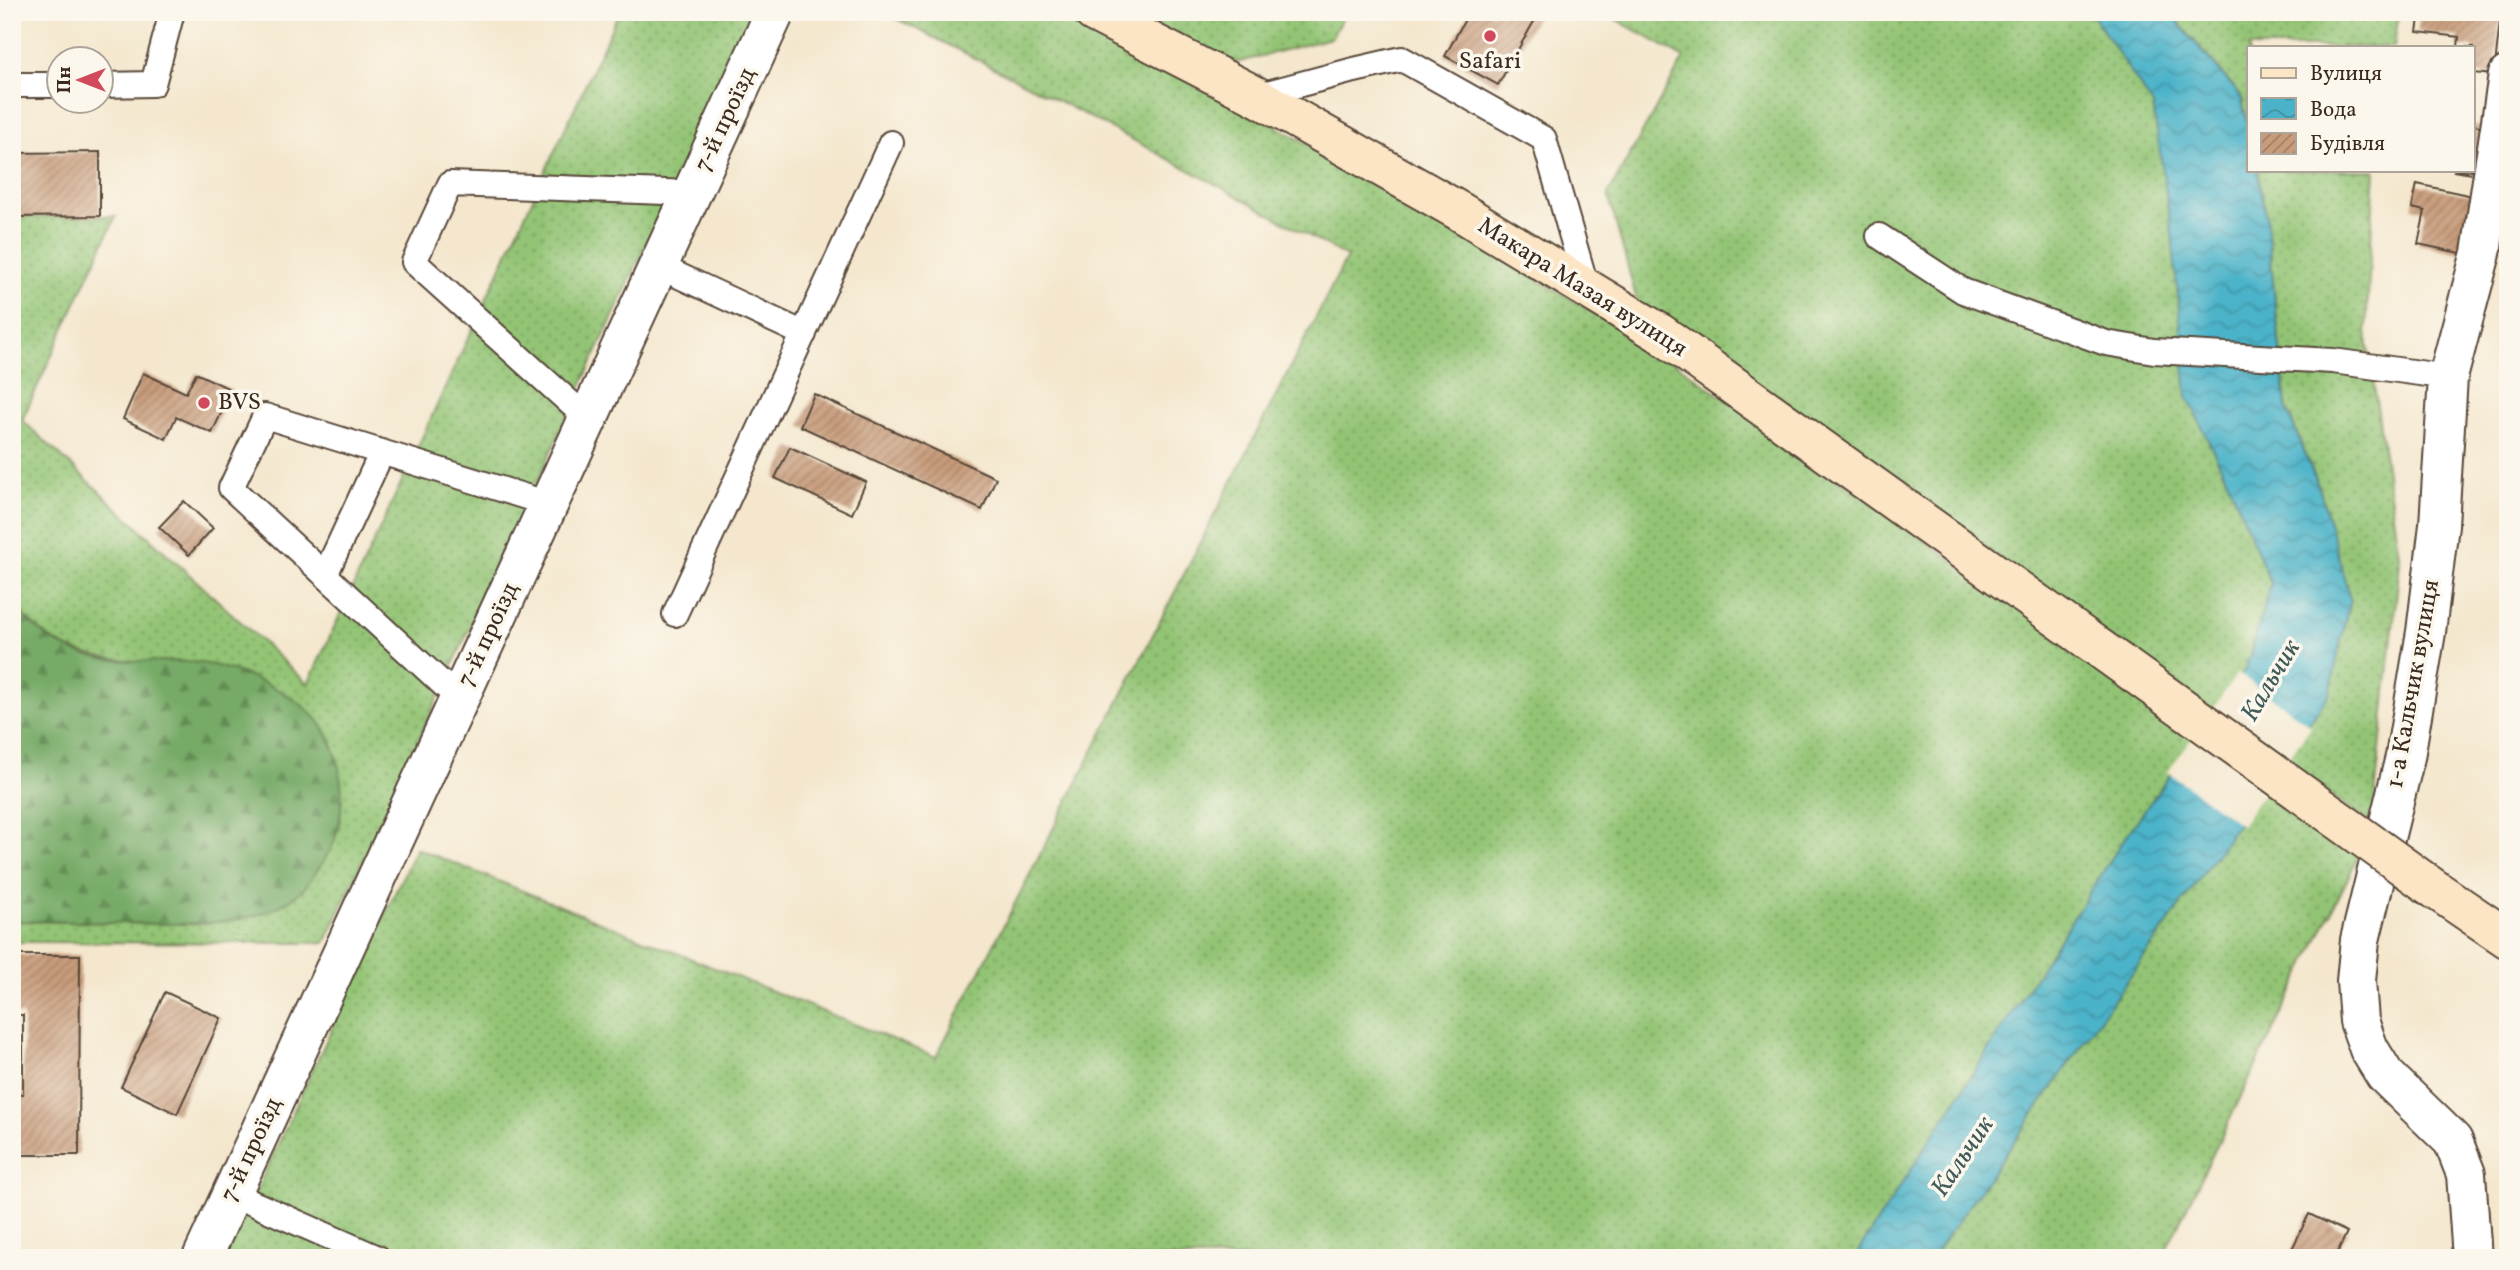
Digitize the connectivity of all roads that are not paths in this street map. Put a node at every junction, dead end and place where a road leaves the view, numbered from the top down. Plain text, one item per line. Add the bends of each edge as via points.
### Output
1 (172, 12) edge
2 (775, 12) edge
3 (1093, 12) edge
4 (2508, 75) edge
5 (12, 85) edge
6 (46, 85) edge
7 (116, 85) edge
8 (1256, 96) junction
9 (891, 143) dead end
10 (692, 193) junction
11 (1879, 236) dead end
12 (658, 266) junction
13 (1587, 289) junction
14 (804, 334) junction
15 (2448, 377) junction
16 (588, 419) junction
17 (382, 452) junction
18 (549, 504) junction
19 (325, 575) junction
20 (675, 614) dead end
21 (459, 699) junction
22 (2508, 939) edge
23 (232, 1194) junction
24 (202, 1258) edge
25 (378, 1258) edge
26 (2472, 1258) edge

1 - 7 lane via 153,85
2 - 10 street, 7-й проїзд
3 - 8 main road, Макара Мазая вулиця
4 - 15 street, 1-а Кальчик вулиця via 2481,253
5 - 6 lane
8 - 13 main road, Макара Мазая вулиця
8 - 13 lane via 1402,59 1544,139
9 - 14 lane
10 - 12 street, 7-й проїзд
10 - 16 lane via 450,184 414,262
11 - 15 lane via 1963,291 2106,343 2154,351 2333,361
12 - 14 lane
12 - 16 street, 7-й проїзд
13 - 22 main road, Макара Мазая вулиця, bridge via 1660,333
14 - 20 lane
15 - 26 street, 1-а Кальчик вулиця via 2427,632 2405,757 2360,940 2356,981 2359,1021 2368,1049 2385,1075 2454,1141 2466,1174
16 - 18 street, 7-й проїзд
17 - 18 lane
17 - 19 lane
17 - 19 lane via 265,416 231,488
18 - 21 street, 7-й проїзд
19 - 21 lane
21 - 23 street, 7-й проїзд
23 - 24 street, 7-й проїзд
23 - 25 lane

